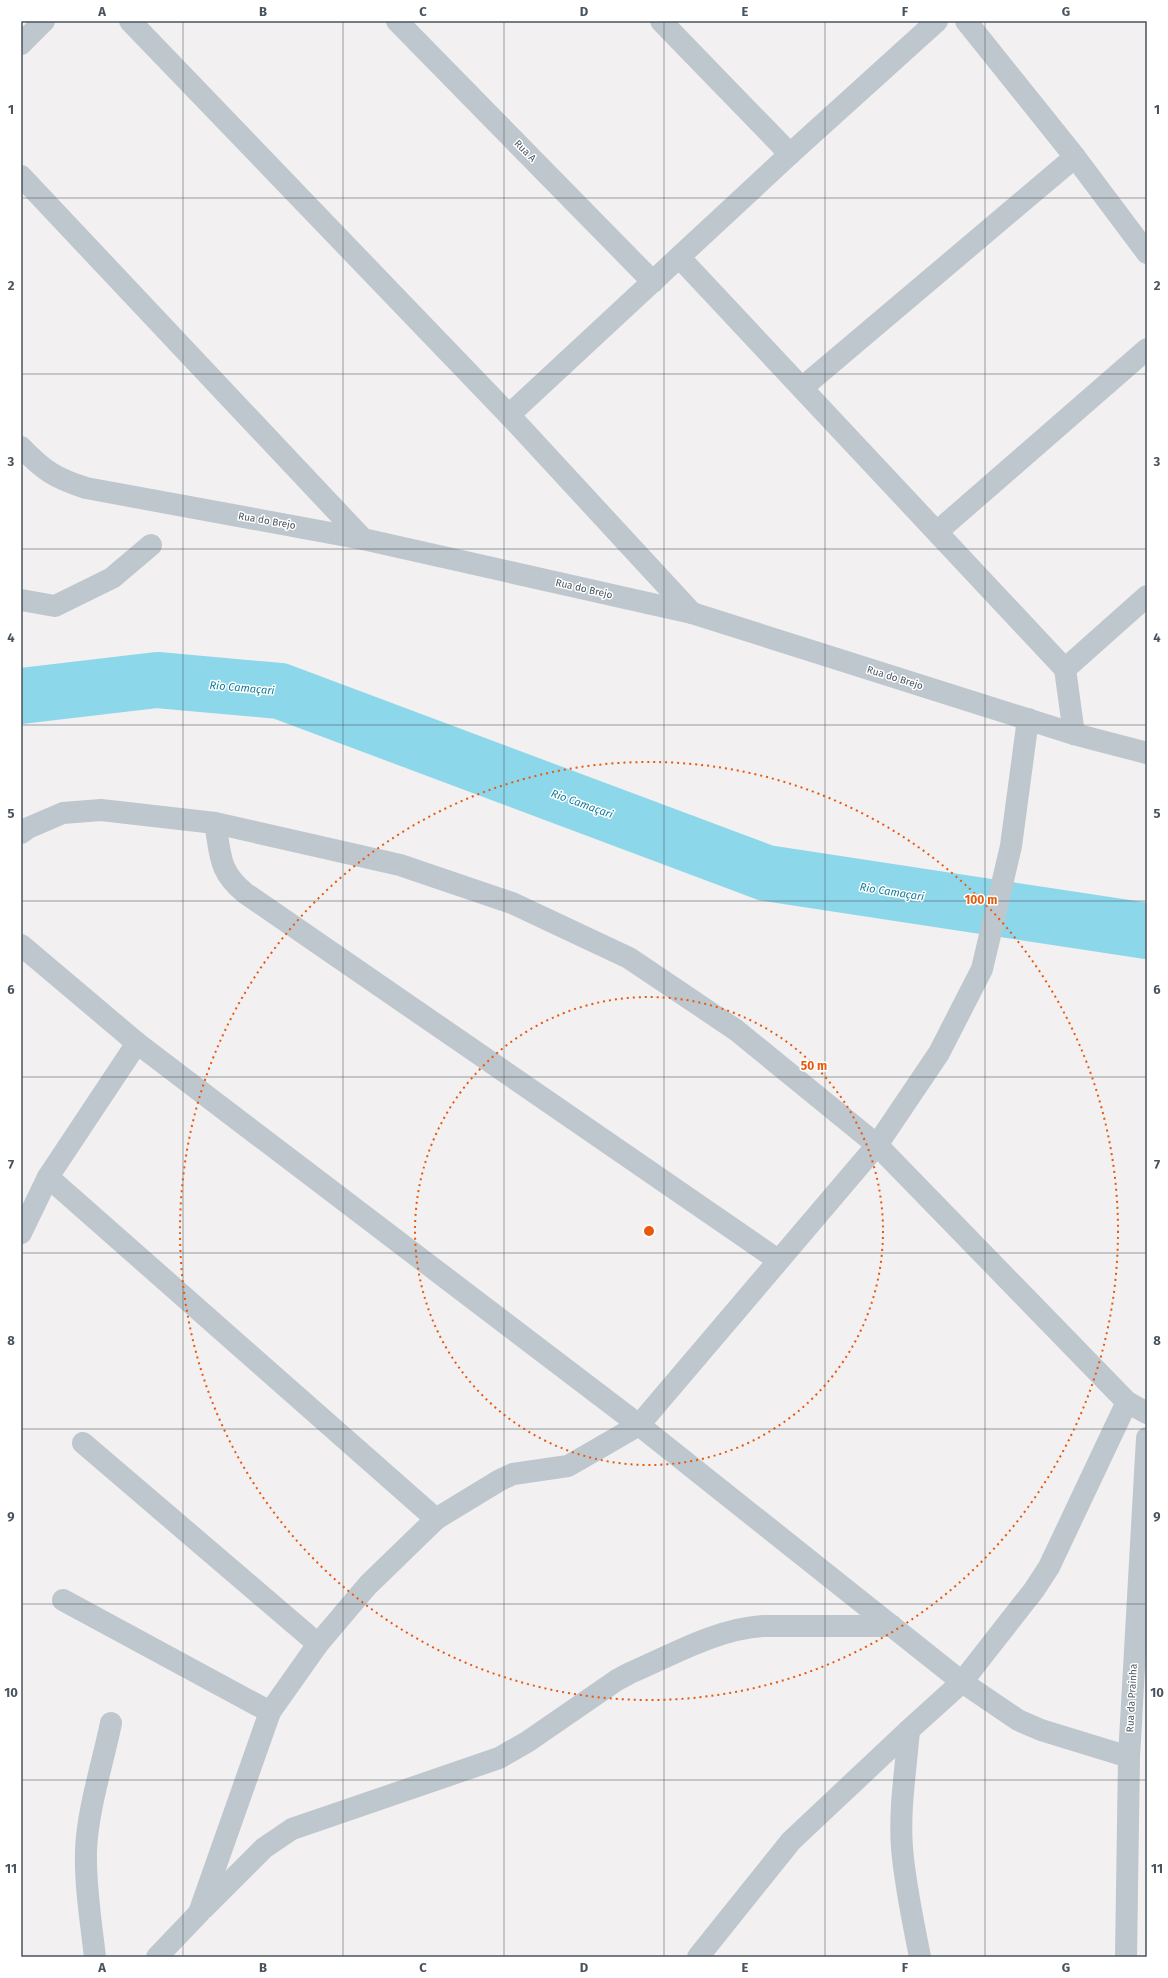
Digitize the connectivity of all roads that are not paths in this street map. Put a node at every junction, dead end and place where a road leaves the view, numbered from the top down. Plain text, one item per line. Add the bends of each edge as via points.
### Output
1 (44, 21) edge
2 (130, 21) edge
3 (397, 21) edge
4 (661, 21) edge
5 (937, 21) edge
6 (966, 21) edge
7 (21, 44) edge
8 (790, 154) junction
9 (1075, 157) junction
10 (21, 176) edge
11 (1147, 253) edge
12 (680, 258) junction
13 (653, 282) junction
14 (1147, 349) edge
15 (803, 387) junction
16 (509, 415) junction
17 (21, 447) edge
18 (938, 531) junction
19 (363, 539) junction
20 (151, 545) dead end
21 (1147, 596) edge
22 (21, 600) edge
23 (692, 614) junction
24 (1065, 668) junction
25 (1028, 719) junction
26 (1074, 734) junction
27 (1147, 753) edge
28 (215, 823) junction
29 (21, 833) edge
30 (21, 945) edge
31 (137, 1043) junction
32 (876, 1145) junction
33 (48, 1177) junction
34 (21, 1233) edge
35 (778, 1260) junction
36 (1127, 1402) junction
37 (1147, 1413) edge
38 (639, 1425) junction
39 (1147, 1438) edge
40 (83, 1443) dead end
41 (1146, 1476) edge
42 (436, 1519) junction
43 (63, 1600) dead end
44 (892, 1626) junction
45 (318, 1644) junction
46 (962, 1682) junction
47 (270, 1712) junction
48 (111, 1723) dead end
49 (909, 1730) junction
50 (1129, 1757) junction
51 (199, 1913) junction
52 (95, 1957) edge
53 (157, 1957) edge
54 (698, 1957) edge
55 (920, 1957) edge
56 (1126, 1957) edge

1 - 7 street
2 - 16 street
3 - 13 street, Rua A
4 - 8 street
5 - 8 street
6 - 9 street
8 - 12 street
9 - 11 street
9 - 15 street
10 - 19 street
12 - 13 street
12 - 15 street
13 - 16 street
14 - 18 street
15 - 18 street
16 - 23 street
17 - 19 street, Rua do Brejo via 44,470 66,482 86,488
18 - 24 street
19 - 23 street, Rua do Brejo
20 - 22 street via 112,578 55,606
21 - 24 street
23 - 25 street, Rua do Brejo
24 - 26 street
25 - 26 street, Rua do Brejo
25 - 32 street via 1011,846 982,968 939,1053
26 - 27 street, Rua do Brejo
28 - 29 street via 101,810 63,813
28 - 32 street via 400,865 512,903 629,958 736,1030
28 - 35 street via 223,866 228,876 245,893
30 - 31 street
31 - 33 street
31 - 38 street
32 - 35 street
32 - 36 street
33 - 34 street
33 - 42 street
35 - 38 street
36 - 37 street
36 - 46 street via 1049,1567
38 - 42 street via 568,1466 513,1474 500,1480
38 - 44 street
39 - 41 street, Rua da Prainha
40 - 45 street
41 - 50 street, Rua da Prainha
42 - 45 street via 368,1585
43 - 47 street
44 - 46 street
44 - 51 street via 763,1626 744,1627 722,1633 623,1676 527,1742 499,1758 292,1829 264,1848
45 - 47 street
46 - 49 street
46 - 50 street via 1018,1720 1041,1730
47 - 51 street
48 - 52 street via 86,1850
49 - 54 street via 791,1841
49 - 55 street via 902,1847
50 - 56 street, Rua da Prainha
51 - 53 street

